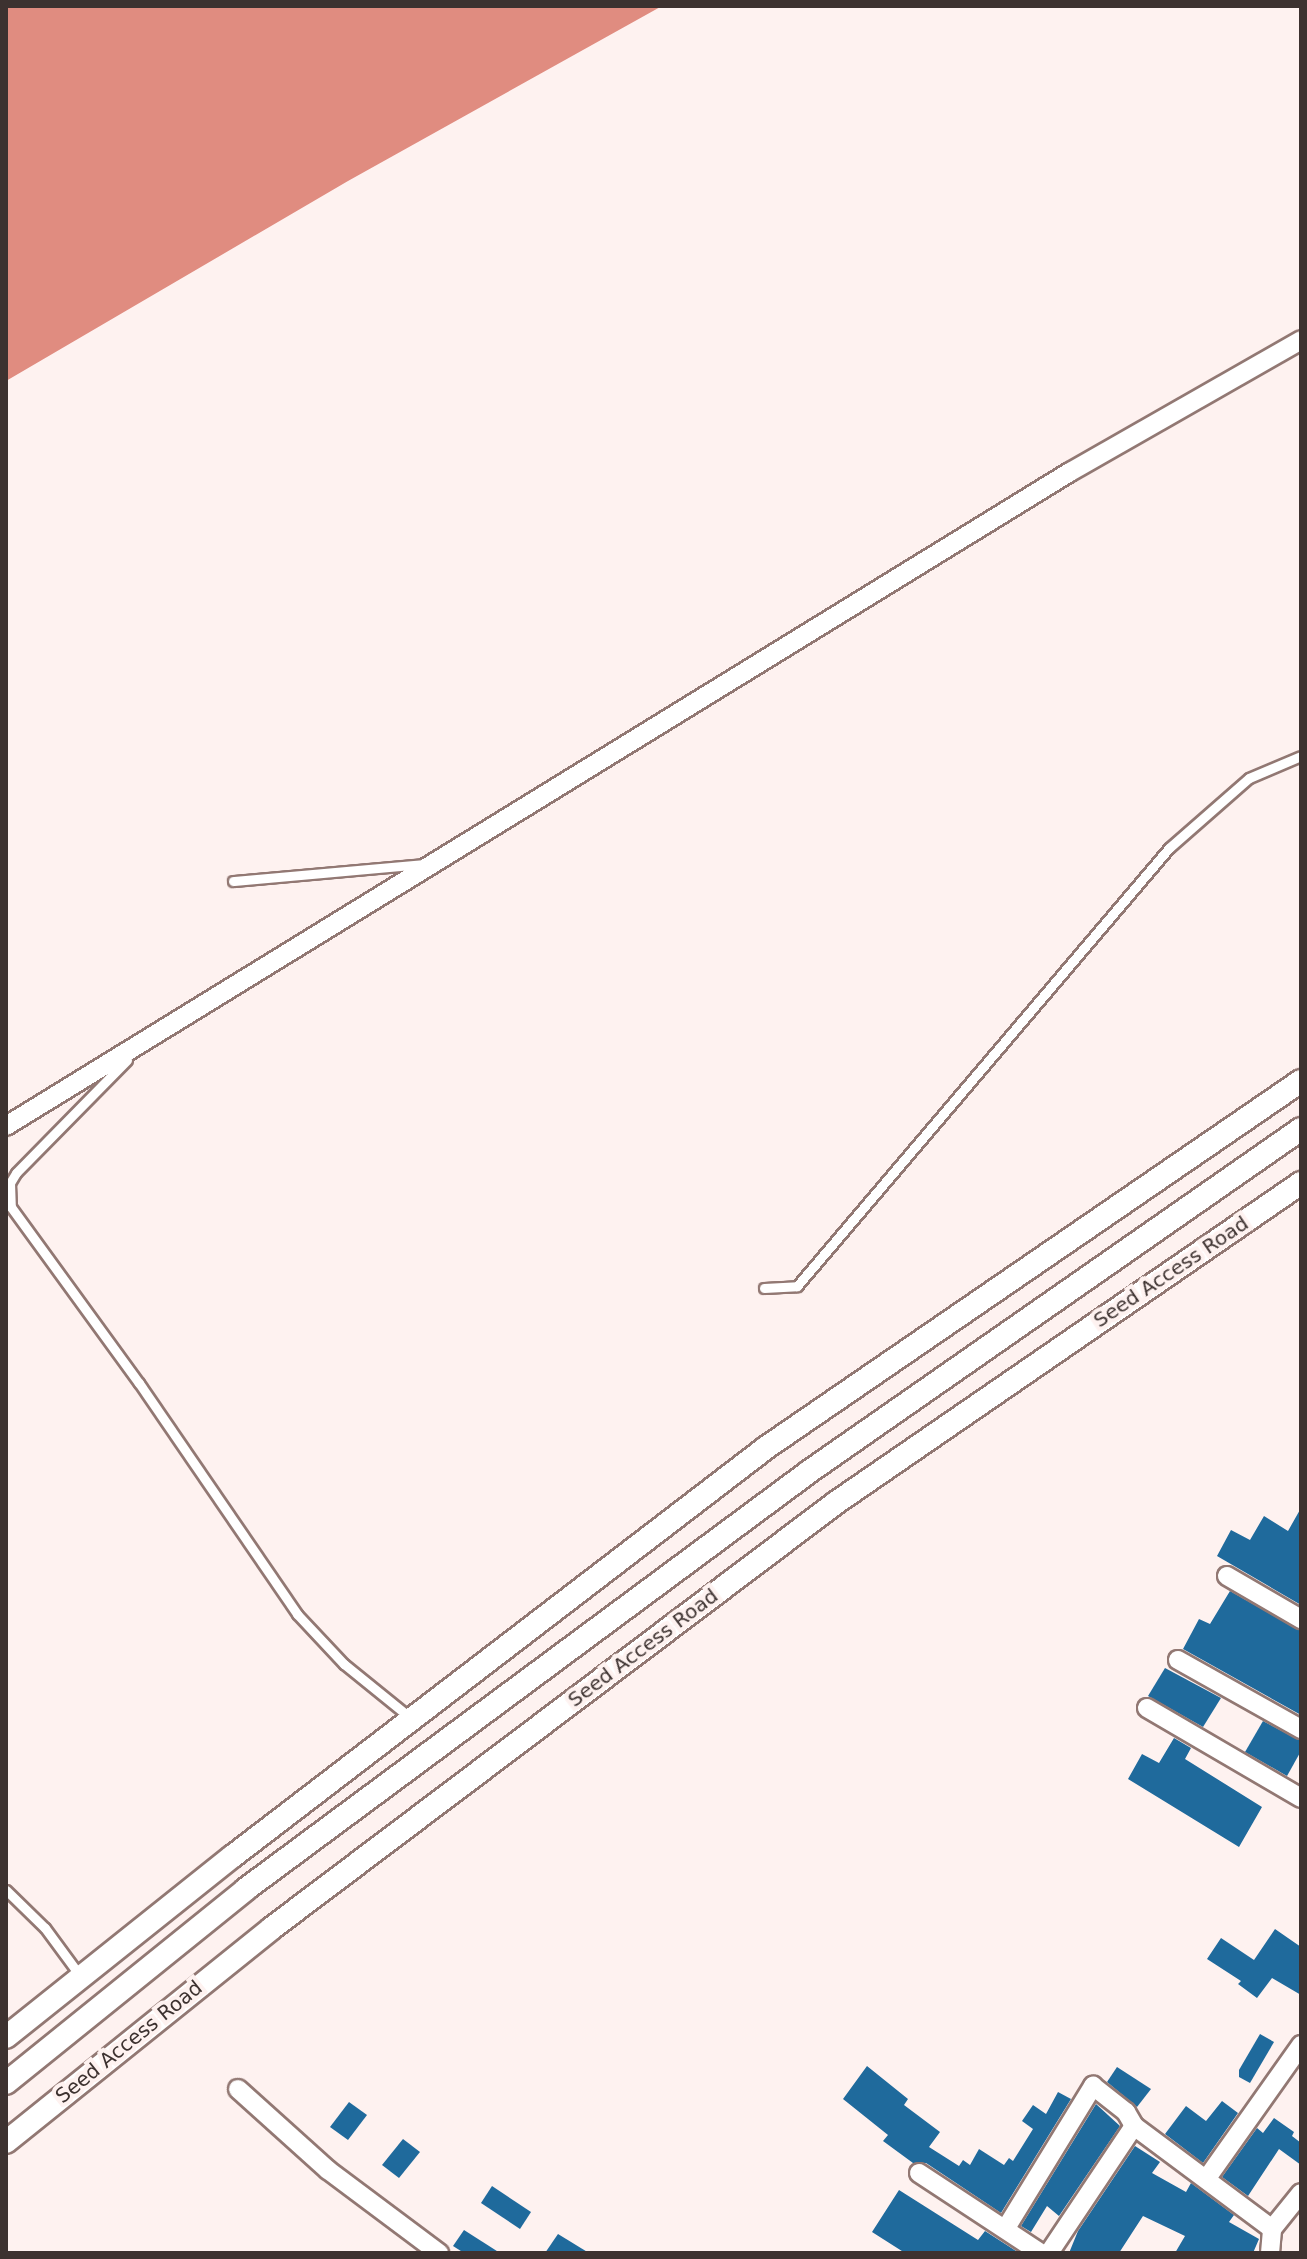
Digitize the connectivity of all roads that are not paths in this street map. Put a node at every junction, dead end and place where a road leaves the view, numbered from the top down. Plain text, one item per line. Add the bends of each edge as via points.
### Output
1 (1301, 340) edge
2 (1301, 756) edge
3 (430, 863) junction
4 (233, 881) dead end
5 (151, 1033) junction
6 (1301, 1081) edge
7 (6, 1126) edge
8 (1301, 1129) edge
9 (1301, 1183) edge
10 (764, 1288) dead end
11 (1227, 1576) dead end
12 (1301, 1619) edge
13 (1178, 1660) dead end
14 (1147, 1708) dead end
15 (412, 1719) junction
16 (1301, 1729) edge
17 (1299, 1791) edge
18 (6, 1890) edge
19 (81, 1977) junction
20 (6, 2037) edge
21 (1301, 2045) edge
22 (6, 2083) edge
23 (238, 2089) dead end
24 (1134, 2126) junction
25 (6, 2142) edge
26 (919, 2173) dead end
27 (1207, 2178) junction
28 (1301, 2193) edge
29 (1006, 2228) junction
30 (1272, 2229) junction
31 (439, 2253) edge
32 (1041, 2253) edge
33 (1049, 2253) edge
34 (1270, 2253) edge

1 - 3 street via 1070,472
2 - 10 lane via 1249,778 1169,848 797,1286
3 - 4 lane
3 - 5 street
5 - 7 street
5 - 15 lane via 16,1173 10,1183 11,1207 297,1614 344,1664
6 - 15 street via 767,1447
8 - 22 street, Seed Access Road via 797,1480 246,1889
9 - 25 street, Seed Access Road via 837,1502 272,1928
11 - 12 street
13 - 16 street
14 - 17 street
15 - 19 street
18 - 19 lane via 45,1928
19 - 20 street
21 - 27 street
23 - 31 street via 328,2170
24 - 27 street
24 - 29 street via 1126,2112 1093,2086
24 - 33 street
26 - 29 street
27 - 30 street
28 - 30 street
29 - 32 street
30 - 34 street

